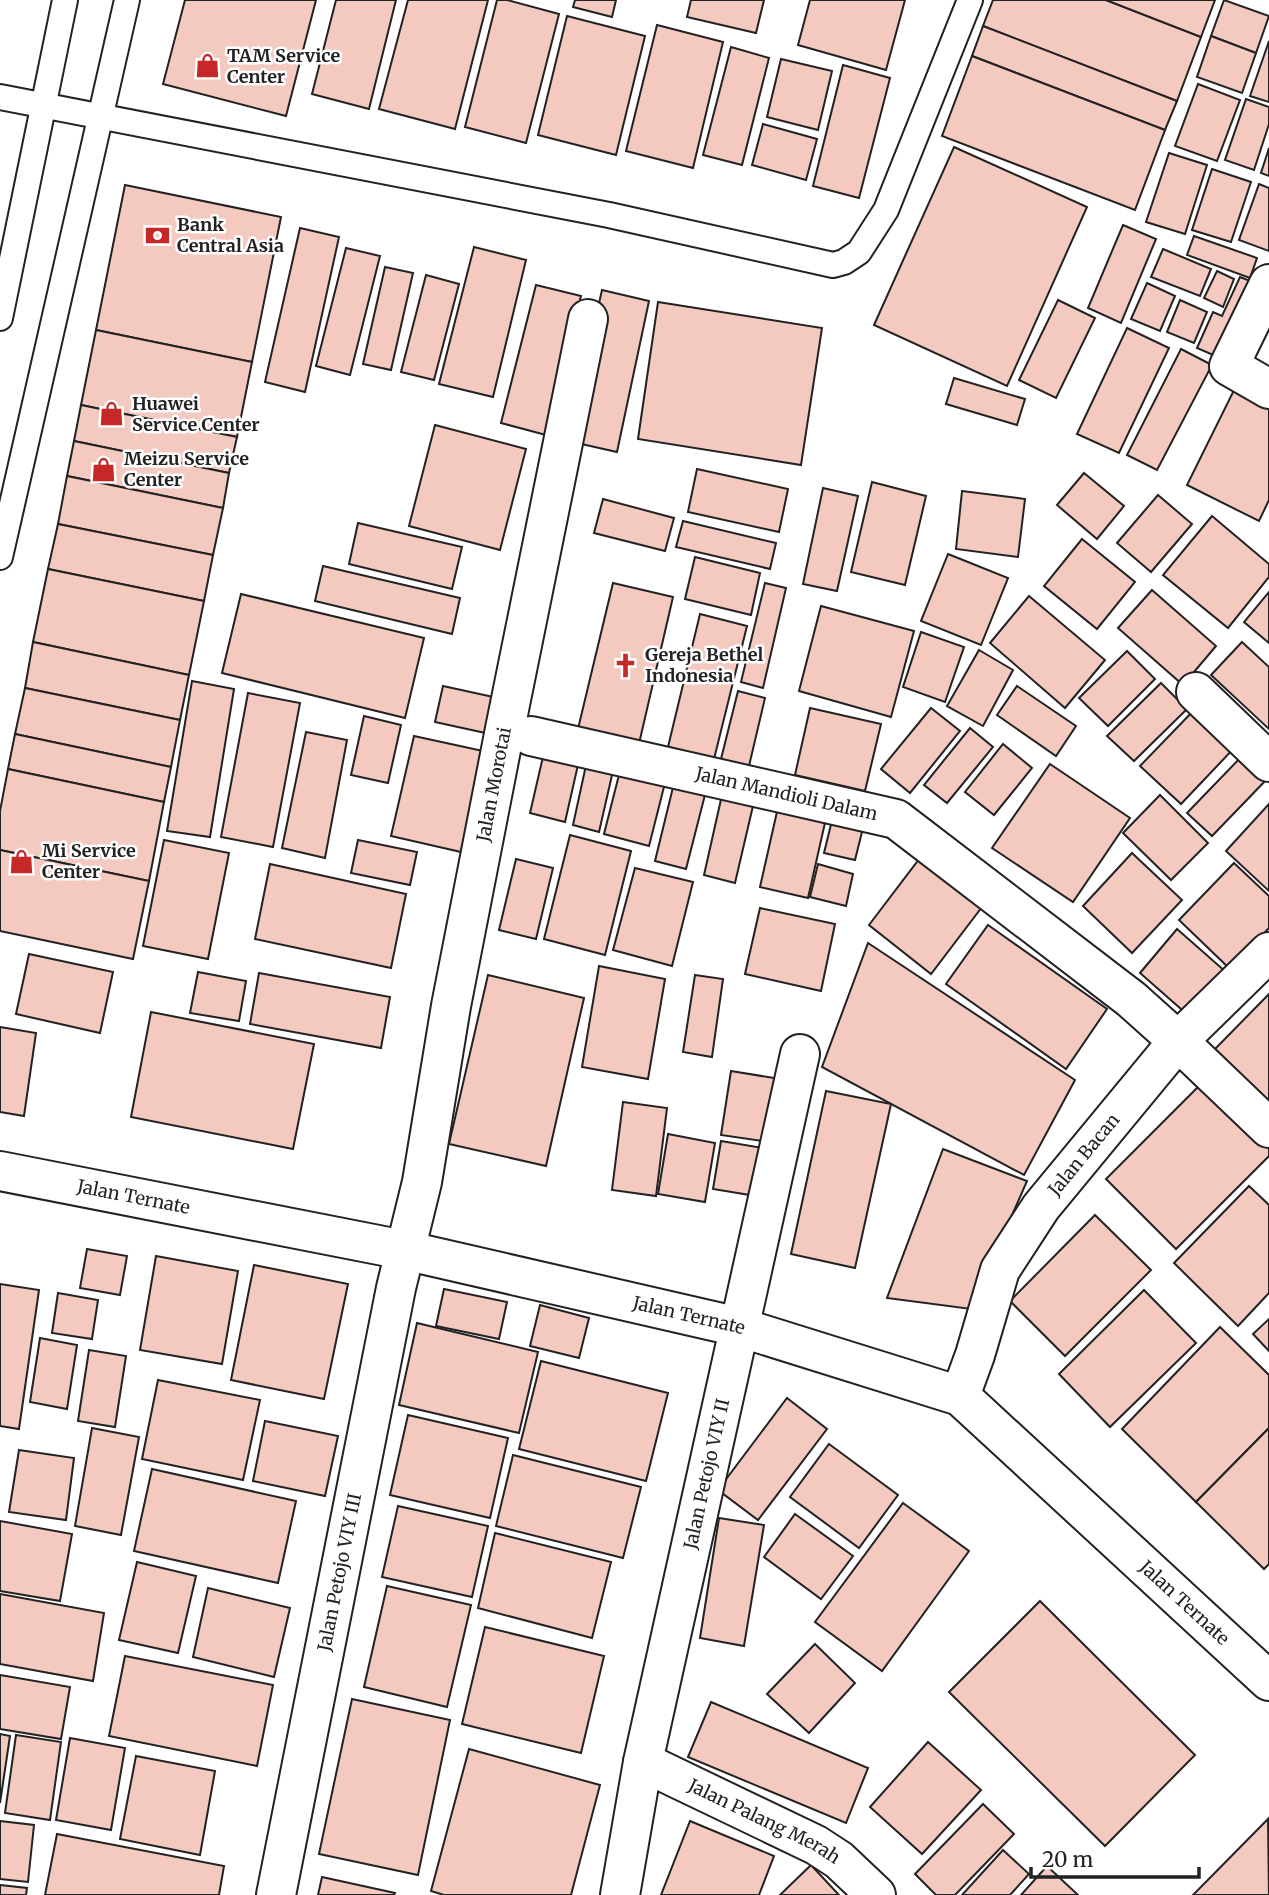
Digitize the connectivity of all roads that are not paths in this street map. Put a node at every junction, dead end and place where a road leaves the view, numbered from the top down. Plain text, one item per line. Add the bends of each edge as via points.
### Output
1 (65, 0) edge
2 (127, 0) edge
3 (970, 0) edge
4 (0, 97) edge
5 (44, 106) junction
6 (100, 118) junction
7 (1269, 284) edge
8 (0, 318) edge
9 (588, 319) dead end
10 (1269, 389) edge
11 (0, 557) edge
12 (1196, 692) dead end
13 (531, 736) dead end
14 (1269, 762) edge
15 (1269, 952) edge
16 (1178, 1041) junction
17 (800, 1054) dead end
18 (1269, 1129) edge
19 (0, 1171) edge
20 (404, 1250) junction
21 (739, 1326) junction
22 (960, 1396) junction
23 (1269, 1681) edge
24 (643, 1762) junction
25 (276, 1895) edge
26 (621, 1895) edge
27 (876, 1895) edge

1 - 5 lane
2 - 6 lane
3 - 6 lane via 886,210 859,252 833,265 609,215
4 - 5 lane
5 - 6 lane
5 - 8 lane
6 - 11 lane
7 - 10 street via 1229,366
9 - 20 street, Jalan Morotai via 451,1006 422,1182
12 - 14 street
13 - 16 street, Jalan Mandioli Dalam via 896,819 1131,999
15 - 16 street, Jalan Bacan
16 - 18 street, Jalan Mandioli Dalam
16 - 22 street, Jalan Bacan via 1041,1207 999,1270
17 - 21 street, Jalan Petojo VIY II
19 - 20 street, Jalan Ternate
20 - 21 street, Jalan Ternate
20 - 25 street, Jalan Petojo VIY III
21 - 22 street, Jalan Ternate
21 - 24 street, Jalan Petojo VIY II
22 - 23 street, Jalan Ternate
24 - 26 street, Jalan Petojo VIY II
24 - 27 street, Jalan Palang Merah via 816,1845

